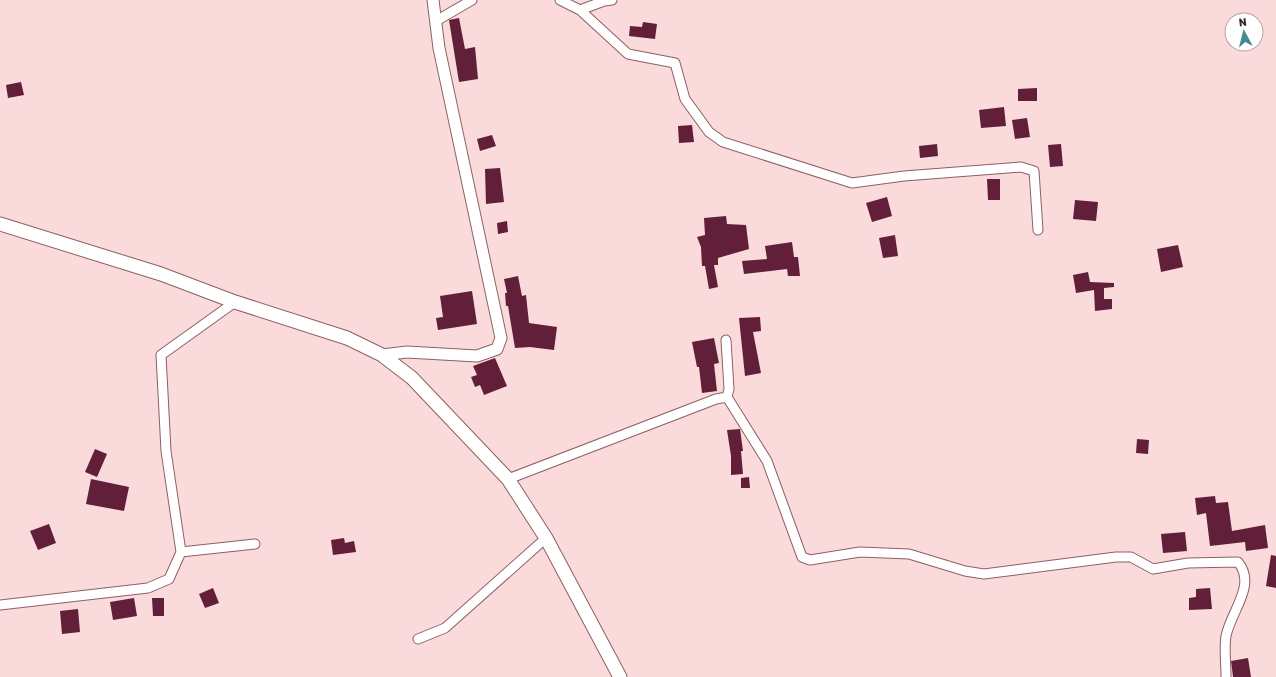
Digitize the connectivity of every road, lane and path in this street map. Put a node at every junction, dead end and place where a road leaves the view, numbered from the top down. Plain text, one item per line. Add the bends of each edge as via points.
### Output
1 (432, 0) edge
2 (472, 0) edge
3 (560, 0) edge
4 (612, 0) edge
5 (580, 10) junction
6 (436, 21) junction
7 (0, 224) edge
8 (1038, 230) dead end
9 (234, 302) junction
10 (726, 340) dead end
11 (382, 356) junction
12 (726, 397) junction
13 (508, 479) junction
14 (546, 538) junction
15 (255, 544) dead end
16 (181, 552) junction
17 (0, 605) edge
18 (418, 639) dead end
19 (1226, 676) dead end
20 (620, 677) edge

1 - 6 street
2 - 6 street
3 - 5 street
4 - 5 street
5 - 8 street via 628,54 675,63 685,99 709,132 722,142 852,184 904,176 1020,167 1034,171
6 - 11 street via 438,48 501,338 497,349 477,356 407,352
7 - 9 main road via 161,274
9 - 11 main road via 347,338
9 - 16 street via 161,355 166,451
10 - 12 street via 729,389
11 - 13 main road via 412,378
12 - 13 street
12 - 19 street via 767,461 802,557 810,560 860,552 909,554 984,574 1116,557 1131,557 1153,569 1188,563 1238,562 1246,577 1226,636
13 - 14 main road
14 - 18 street via 445,628
14 - 20 main road
15 - 16 street
16 - 17 street via 169,579 148,588

